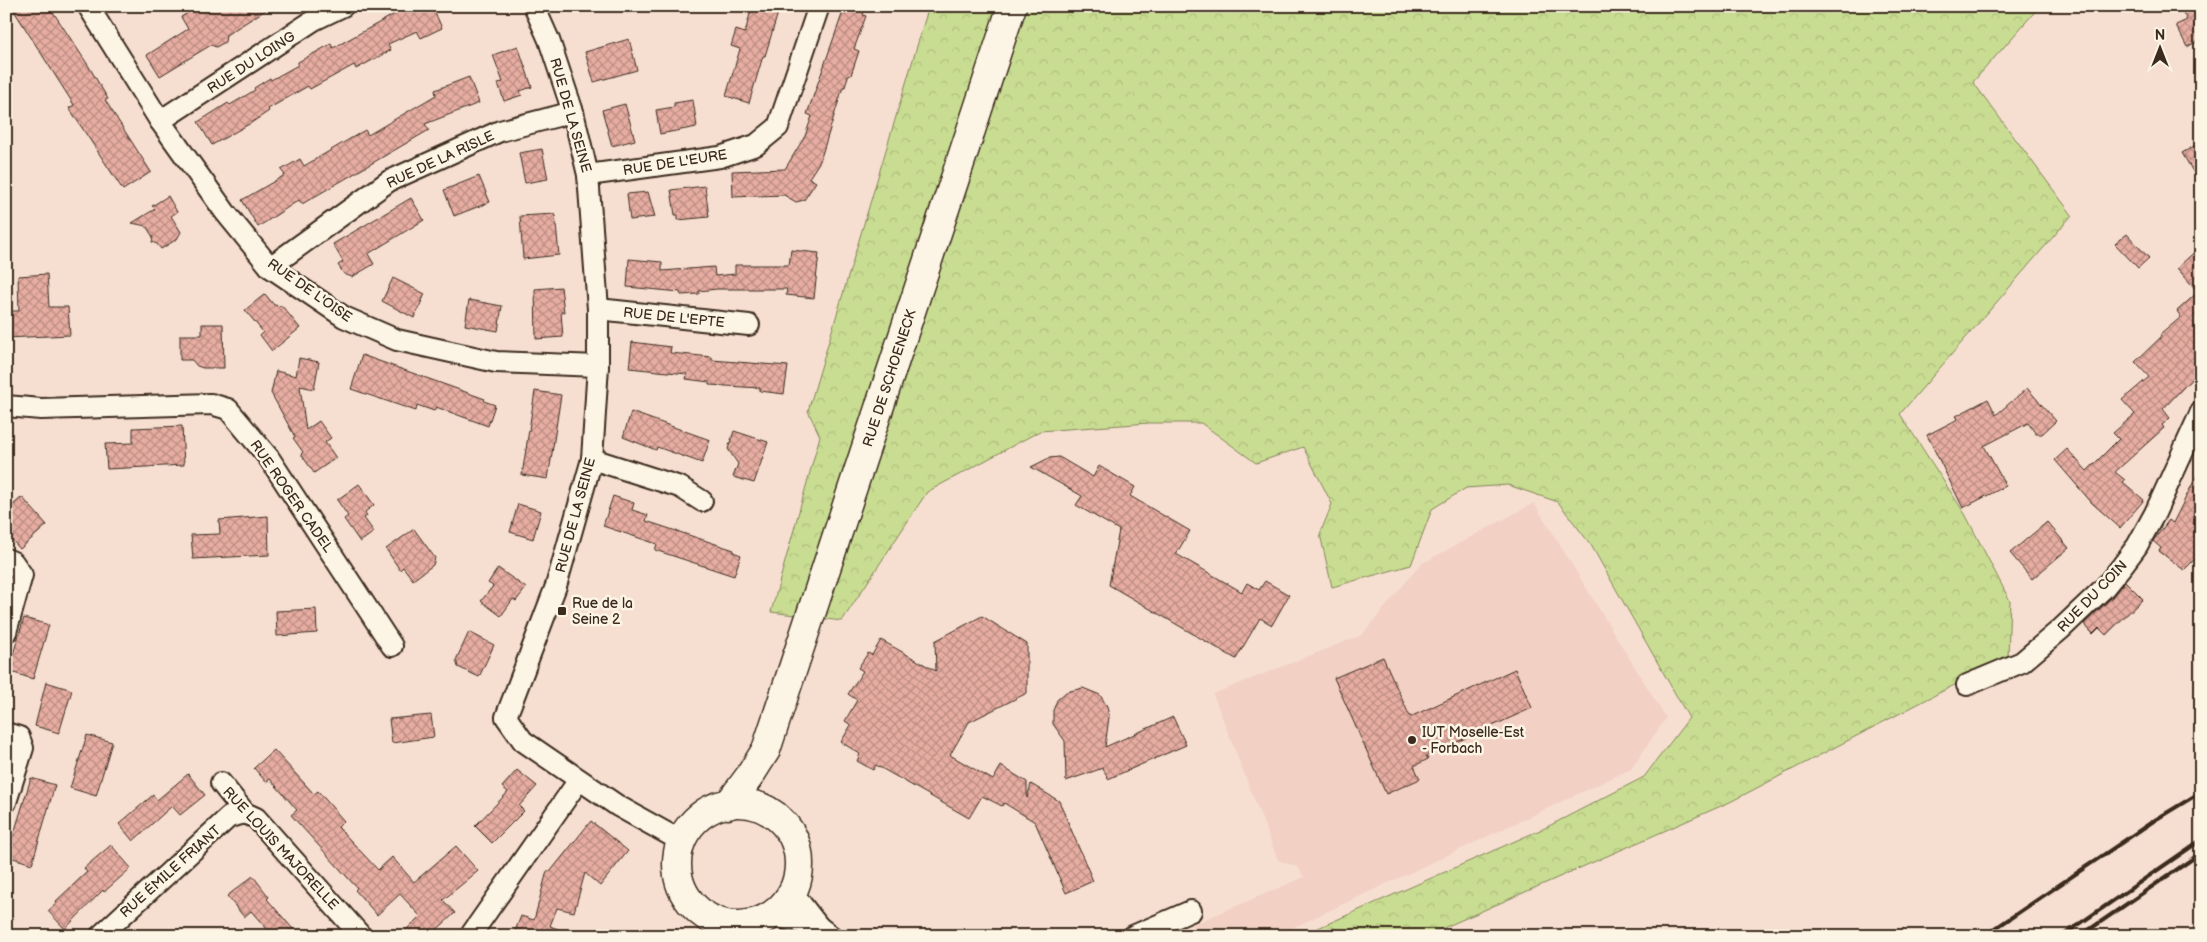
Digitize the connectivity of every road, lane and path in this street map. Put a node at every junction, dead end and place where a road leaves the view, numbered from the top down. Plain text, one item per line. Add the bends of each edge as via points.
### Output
1 (88, 6) edge
2 (343, 6) edge
3 (534, 6) edge
4 (819, 6) edge
5 (1012, 6) edge
6 (309, 13) edge
7 (573, 112) junction
8 (160, 121) junction
9 (588, 175) junction
10 (270, 267) junction
11 (598, 309) junction
12 (749, 324) dead end
13 (598, 366) junction
14 (6, 406) edge
15 (2201, 412) edge
16 (592, 459) junction
17 (702, 501) dead end
18 (6, 560) edge
19 (6, 632) edge
20 (392, 646) dead end
21 (1967, 685) dead end
22 (6, 733) edge
23 (766, 750) junction
24 (579, 780) junction
25 (221, 783) dead end
26 (6, 802) edge
27 (728, 805) junction
28 (245, 813) junction
29 (774, 814) junction
30 (681, 841) junction
31 (792, 892) junction
32 (1191, 911) dead end
33 (769, 915) junction
34 (709, 928) edge
35 (825, 932) edge
36 (100, 936) edge
37 (361, 936) edge
38 (470, 936) edge
39 (1133, 936) edge

1 - 8 street, RUE DE L'OISE
2 - 6 street, RUE DU LOING
3 - 7 street, RUE DE LA SEINE
4 - 9 street, RUE DE L'EURE via 778,127 756,145 720,157
5 - 23 main road, RUE DE SCHOENECK
6 - 8 street, RUE DU LOING
7 - 9 street, RUE DE LA SEINE
7 - 10 street, RUE DE LA RISLE via 500,131 390,181
8 - 10 street, RUE DE L'OISE via 225,212
9 - 11 street, RUE DE LA SEINE
10 - 13 street, RUE DE L'OISE via 344,317 397,340 496,362
11 - 12 street, RUE DE L'EPTE
11 - 13 street, RUE DE LA SEINE
13 - 16 street, RUE DE LA SEINE
14 - 20 street, RUE ROGER CADEL via 41,409 211,404 228,409 269,458
15 - 21 street, RUE DU COIN via 2137,546 2104,588 2022,662
16 - 17 street via 680,487
16 - 24 street, RUE DE LA SEINE via 556,586 506,717 524,741
18 - 19 street via 13,562 22,575
22 - 26 street via 18,737 23,748
23 - 27 main road, RUE DE SCHOENECK
23 - 29 main road, RUE DE SCHOENECK via 766,787
24 - 30 street, RUE DE LA SEINE
24 - 38 street
25 - 28 street, RUE LOUIS MAJORELLE
27 - 29 main road via 751,804
27 - 30 main road via 720,805 695,820
28 - 36 street, RUE ÉMILE FRIANT via 230,817
28 - 37 street, RUE LOUIS MAJORELLE via 256,818
29 - 31 main road via 786,826 796,845 799,873
30 - 34 main road via 677,872 688,900
31 - 33 main road via 787,901
31 - 35 street
32 - 39 street
33 - 34 main road via 746,925 724,924
33 - 35 street

